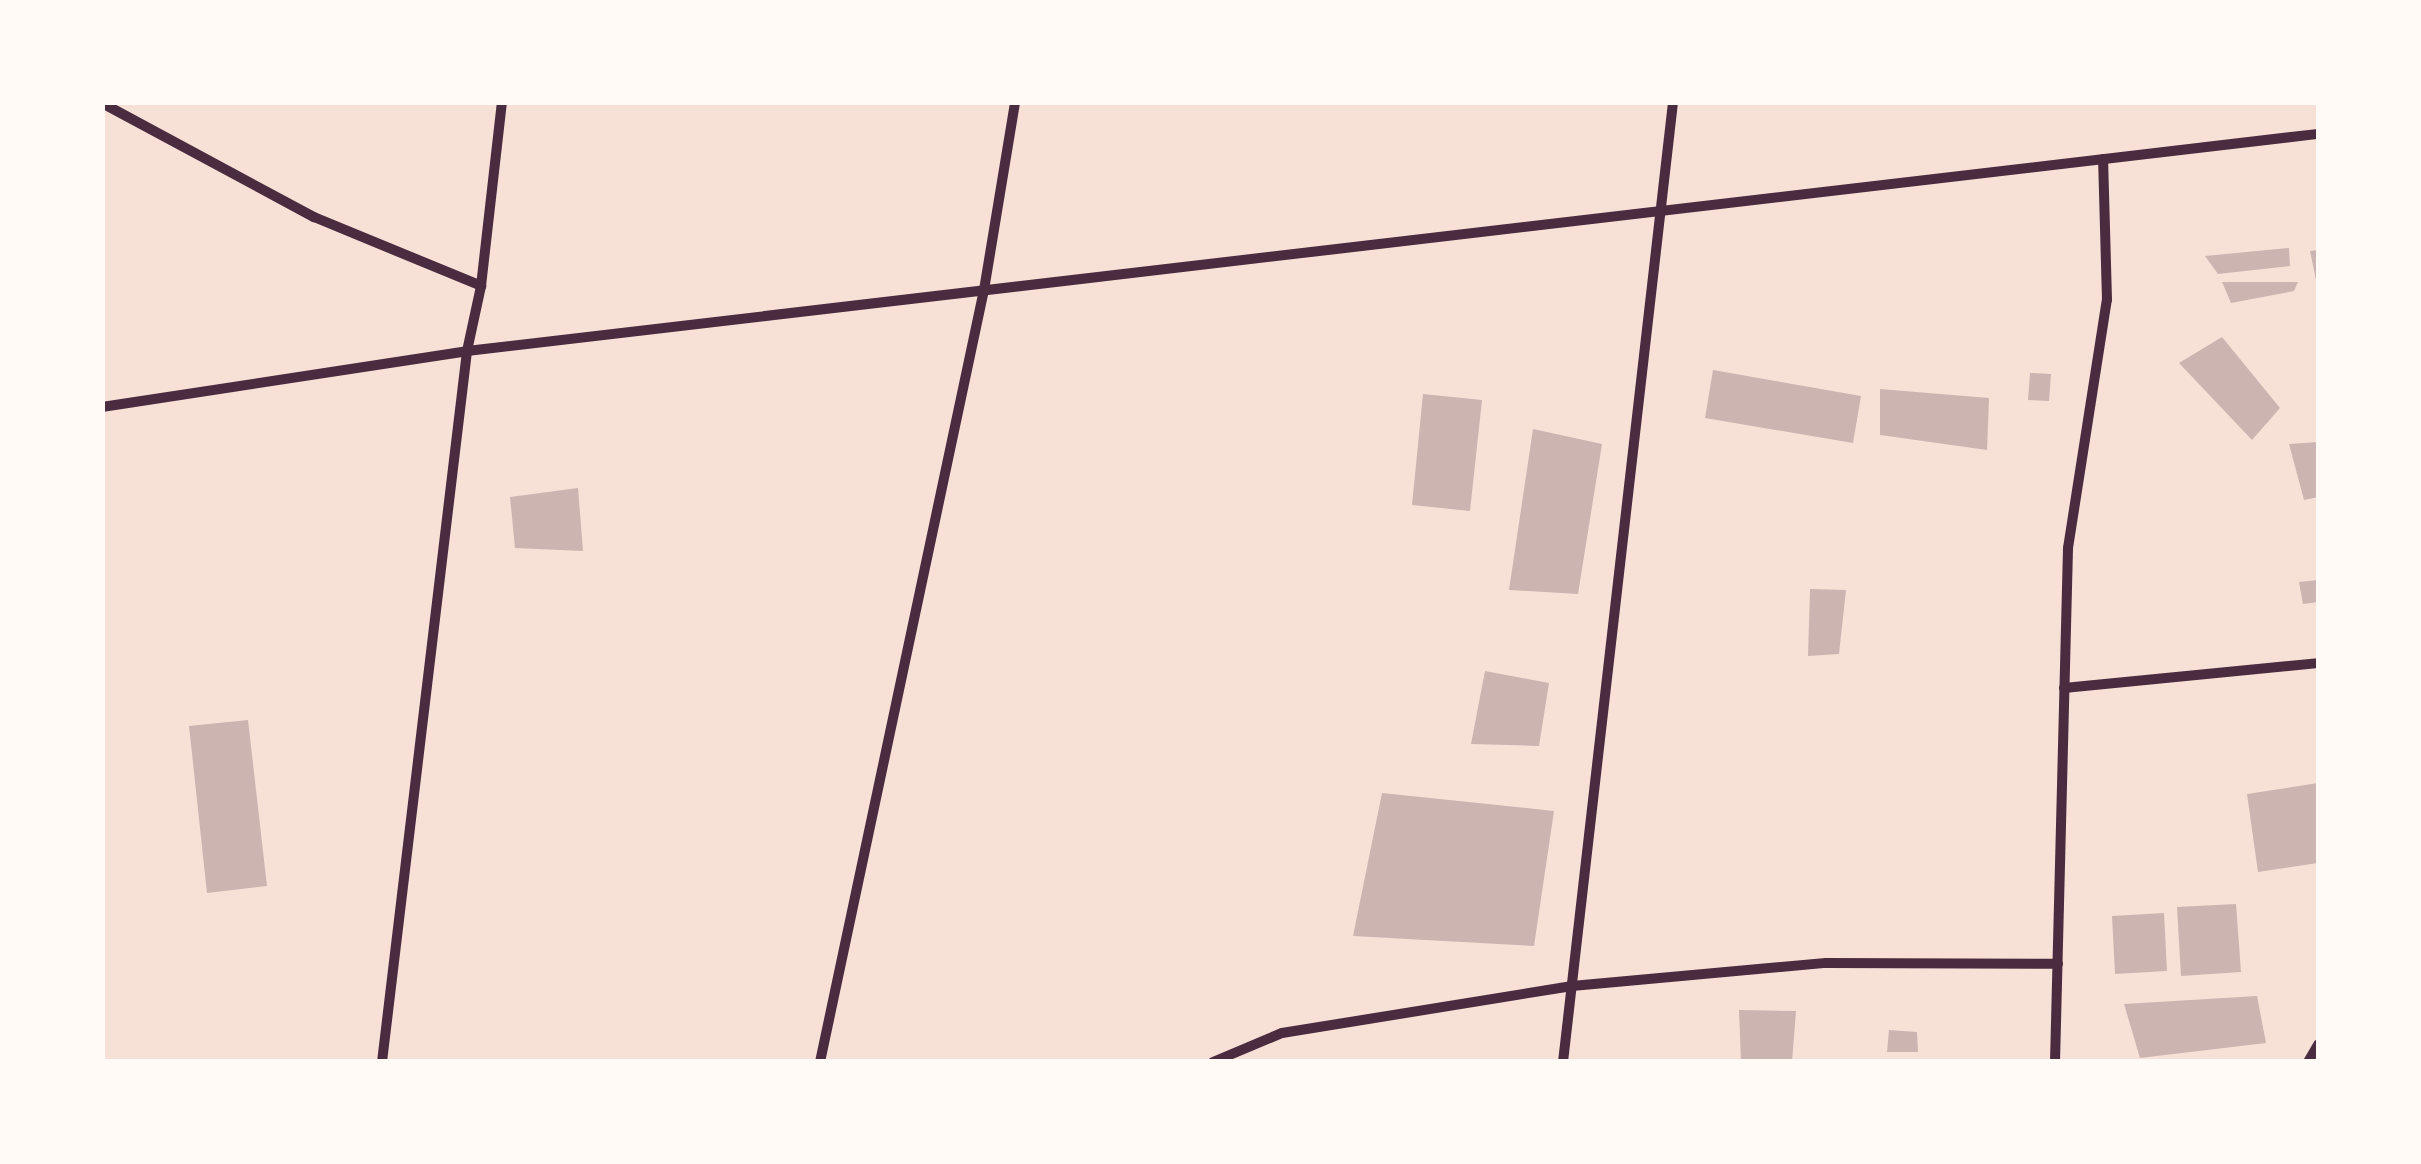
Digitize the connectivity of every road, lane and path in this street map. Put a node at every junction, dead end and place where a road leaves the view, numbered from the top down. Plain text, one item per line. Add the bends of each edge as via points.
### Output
1 (502, 102) edge
2 (1015, 102) edge
3 (1673, 102) edge
4 (102, 103) edge
5 (2318, 134) edge
6 (2104, 159) junction
7 (1658, 211) junction
8 (481, 286) junction
9 (984, 290) junction
10 (467, 351) junction
11 (102, 408) edge
12 (2318, 663) edge
13 (2064, 688) junction
14 (2058, 964) junction
15 (1572, 986) junction
16 (2318, 1045) edge
17 (382, 1062) edge
18 (820, 1062) edge
19 (1213, 1062) edge
20 (1562, 1062) edge
21 (2055, 1062) edge
22 (2308, 1062) edge

1 - 8 street
2 - 9 street
3 - 7 street
4 - 8 street via 314,217
5 - 6 street
6 - 7 street
6 - 13 street via 2107,300 2068,548
7 - 9 street
7 - 15 street
8 - 10 street
9 - 10 street
9 - 18 street
10 - 11 street
10 - 17 street
12 - 13 street
13 - 14 street
14 - 15 street via 1826,964
14 - 21 street
15 - 19 street via 1282,1033
15 - 20 street
16 - 22 street

